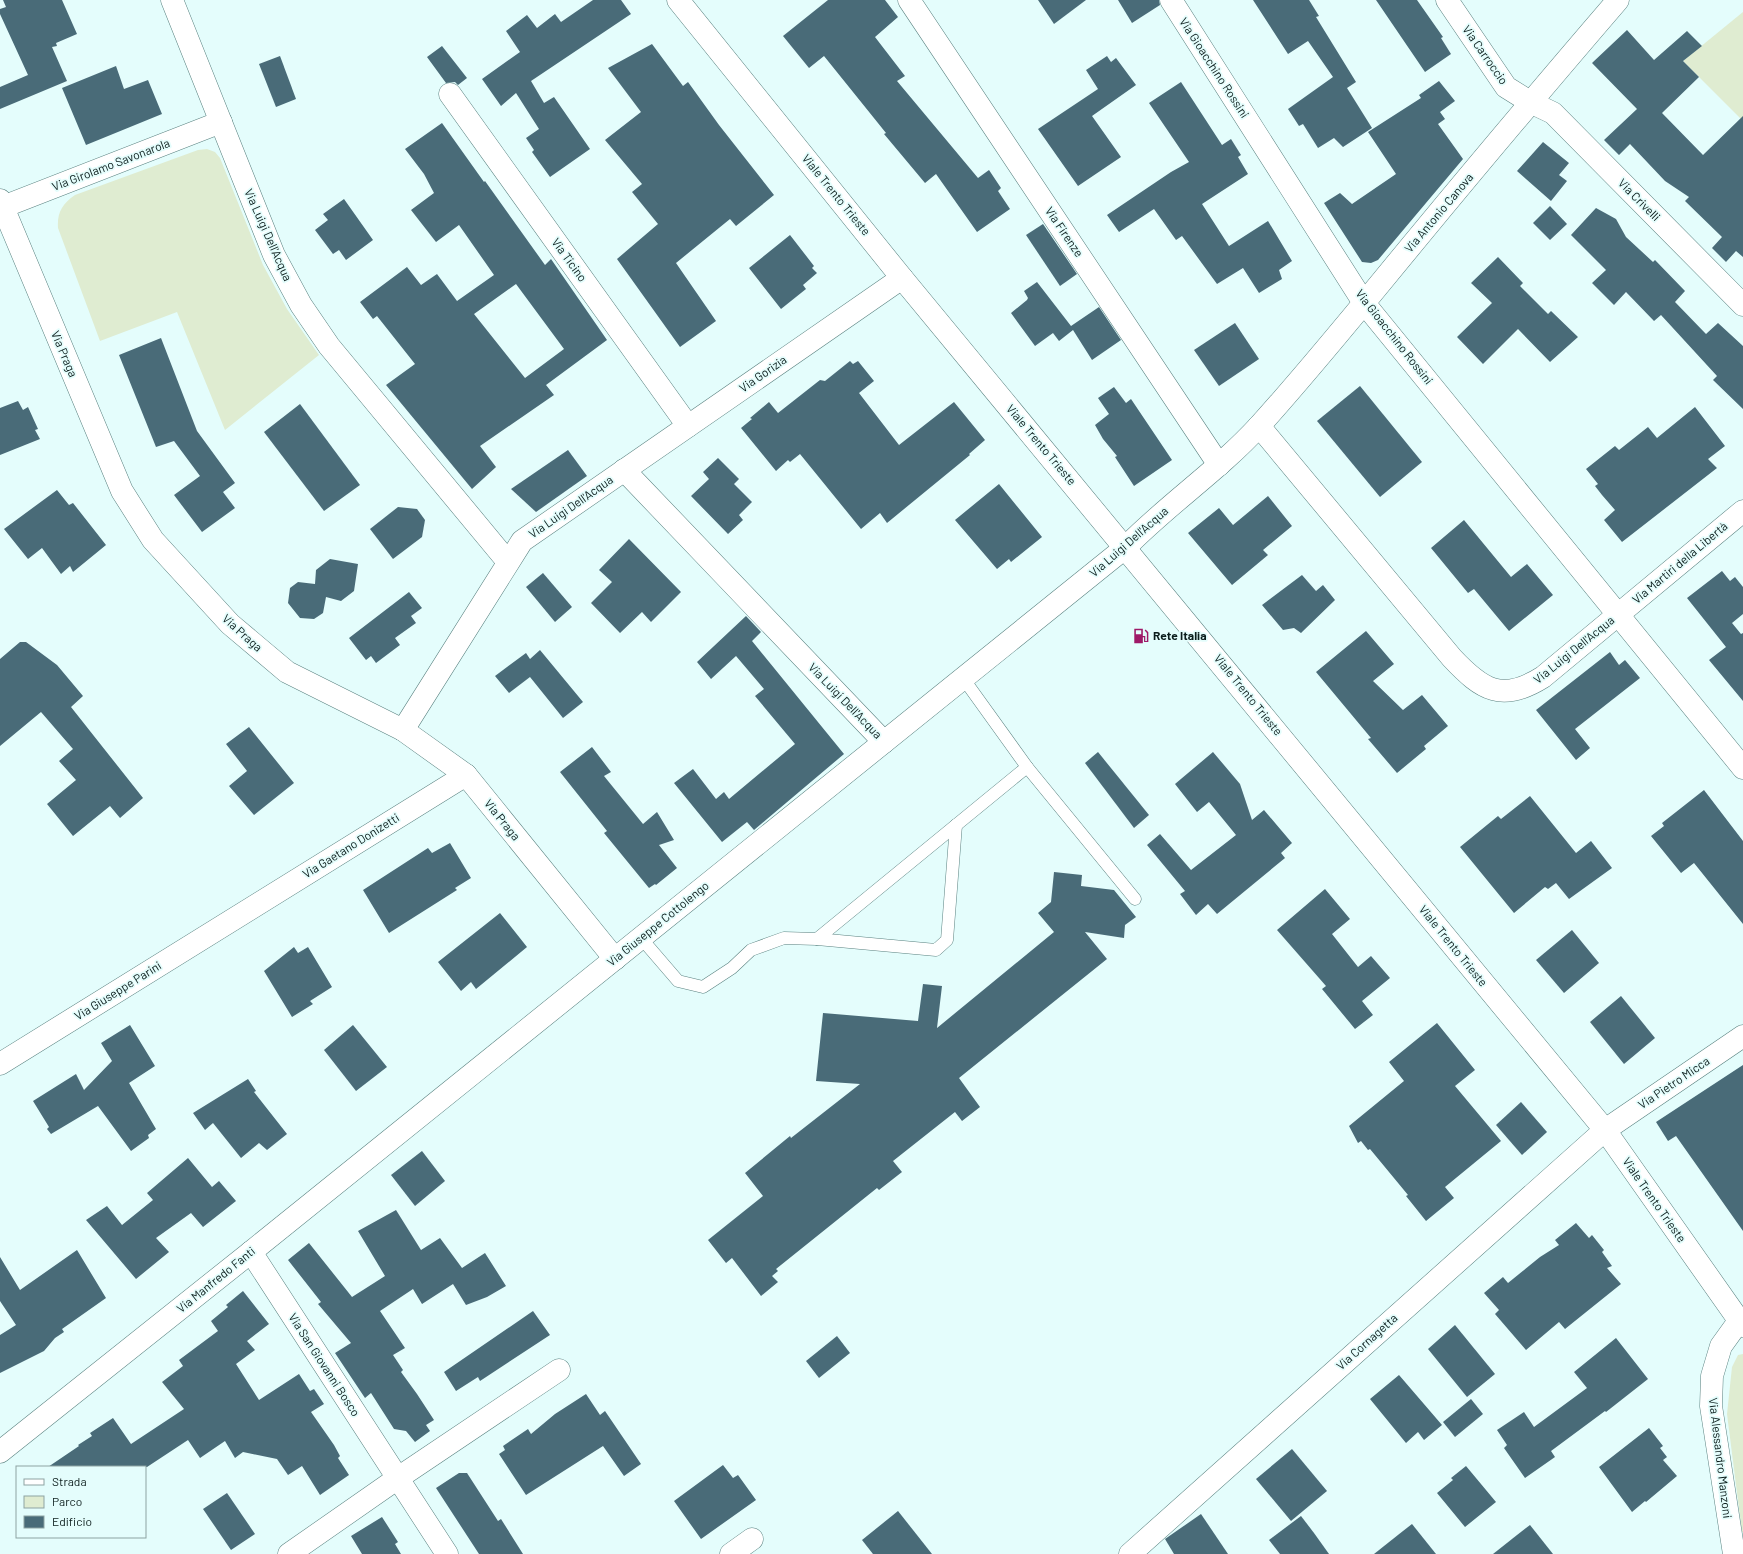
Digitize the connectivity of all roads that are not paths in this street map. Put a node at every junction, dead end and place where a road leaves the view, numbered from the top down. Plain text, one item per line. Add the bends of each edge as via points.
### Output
1 (172, 0) edge
2 (678, 0) edge
3 (909, 0) edge
4 (1171, 0) edge
5 (1446, 0) edge
6 (1618, 0) edge
7 (450, 94) dead end
8 (1530, 102) junction
9 (221, 122) junction
10 (1, 205) edge
11 (902, 278) junction
12 (1364, 303) junction
13 (1743, 305) edge
14 (688, 426) junction
15 (1259, 426) junction
16 (1220, 465) junction
17 (624, 470) junction
18 (1743, 512) edge
19 (1126, 547) junction
20 (508, 562) junction
21 (1618, 615) junction
22 (963, 678) junction
23 (403, 730) junction
24 (884, 742) junction
25 (1027, 767) junction
26 (1743, 768) edge
27 (466, 775) junction
28 (956, 825) junction
29 (1134, 899) dead end
30 (236, 918) joint
31 (641, 938) junction
32 (817, 938) junction
33 (615, 959) junction
34 (1743, 1036) edge
35 (0, 1064) edge
36 (431, 1107) joint
37 (1605, 1130) junction
38 (251, 1252) junction
39 (1741, 1324) edge
40 (559, 1370) dead end
41 (0, 1452) edge
42 (398, 1478) junction
43 (752, 1539) dead end
44 (1132, 1553) edge
45 (289, 1554) edge
46 (447, 1554) edge
47 (731, 1554) edge
48 (1734, 1554) edge

1 - 9 street, Via Luigi Dell'Acqua
2 - 11 street, Viale Trento Trieste
3 - 16 street, Via Firenze
4 - 12 street, Via Gioacchino Rossini
5 - 8 street, Via Carroccio via 1506,87
6 - 8 street, Via Antonio Canova
7 - 14 street, Via Ticino
8 - 12 street, Via Antonio Canova
8 - 13 street, Via Crivelli via 1553,113
9 - 10 street, Via Girolamo Savonarola
9 - 20 street, Via Luigi Dell'Acqua via 274,255 301,305 329,346
10 - 23 street, Via Praga via 122,492 153,540 230,624 287,672
11 - 14 street, Via Gorizia
11 - 19 street, Viale Trento Trieste
12 - 15 street, Via Antonio Canova
12 - 21 street, Via Gioacchino Rossini
14 - 17 street, Via Gorizia
15 - 16 street, Via Luigi Dell'Acqua
15 - 21 street, Via Luigi Dell'Acqua via 1452,658 1467,674 1482,684 1505,691 1528,687
16 - 19 street, Via Luigi Dell'Acqua via 1148,524
17 - 20 street, Via Luigi Dell'Acqua via 522,541
17 - 24 street, Via Luigi Dell'Acqua
18 - 21 street, Via Martiri della Libertà
19 - 22 street, Via Luigi Dell'Acqua
19 - 37 street, Viale Trento Trieste
20 - 23 street
21 - 26 street, Via Luigi Dell'Acqua
22 - 24 street, Via Luigi Dell'Acqua
22 - 25 lane
23 - 27 street, Via Praga
24 - 31 street, Via Giuseppe Cottolengo
25 - 28 lane
25 - 29 lane
27 - 30 street, Via Gaetano Donizetti
27 - 33 street, Via Praga
28 - 32 lane
28 - 32 lane via 946,940 936,950
30 - 35 street, Via Giuseppe Parini
31 - 32 lane via 678,980 703,987 732,968 751,950 784,938
31 - 33 street, Via Giuseppe Cottolengo
33 - 36 street, Via Giuseppe Cottolengo
34 - 37 street, Via Pietro Micca
36 - 38 street, Via Manfredo Fanti
37 - 39 street, Viale Trento Trieste
37 - 44 street, Via Cornagetta
38 - 41 street, Via Manfredo Fanti
38 - 42 street, Via San Giovanni Bosco
39 - 48 street, Via Alessandro Manzoni via 1722,1346 1712,1376 1712,1406
40 - 42 street
42 - 45 street
42 - 46 street, Via San Giovanni Bosco
43 - 47 street

